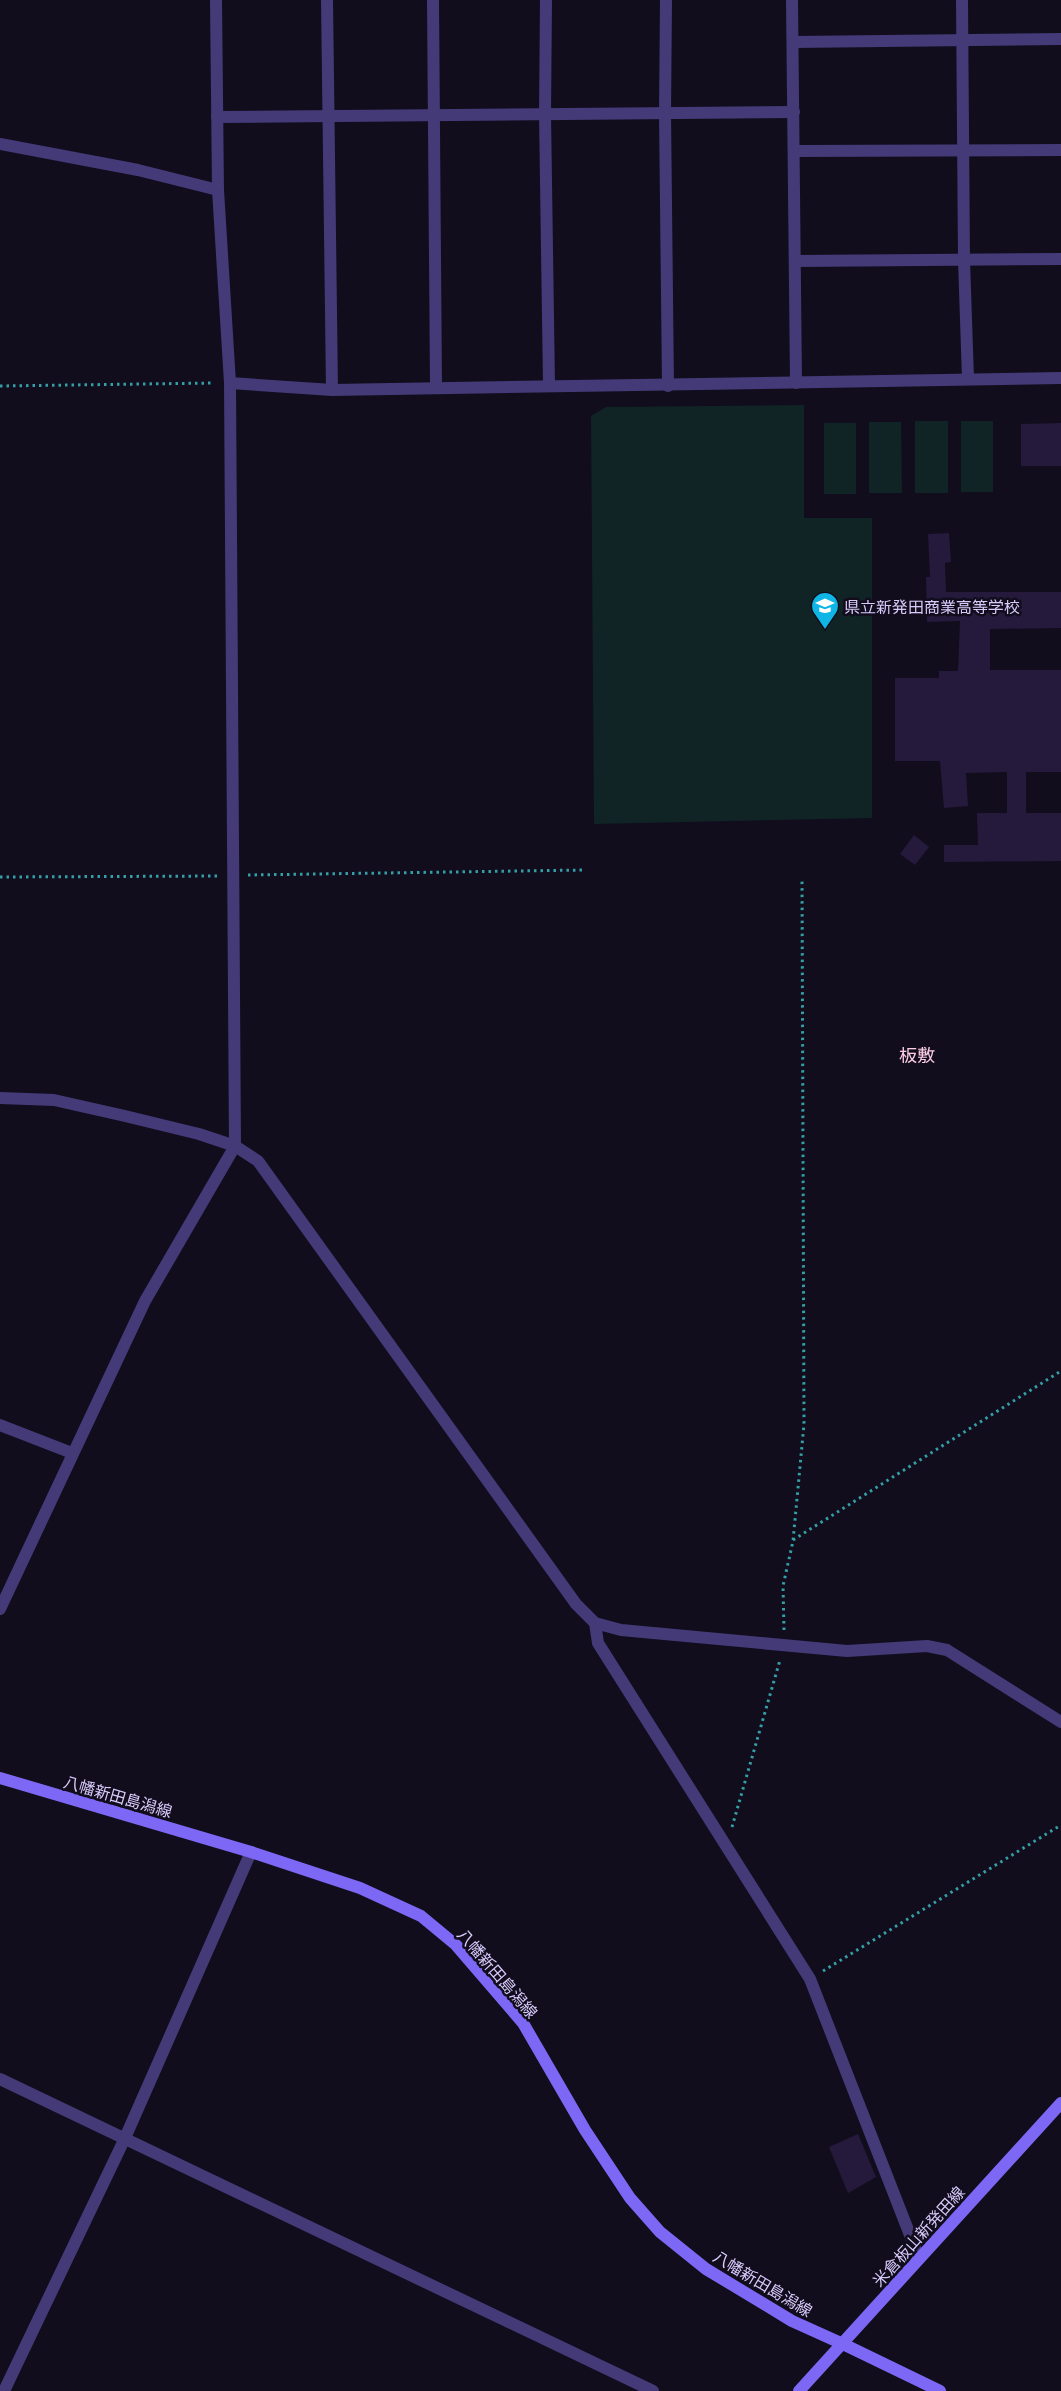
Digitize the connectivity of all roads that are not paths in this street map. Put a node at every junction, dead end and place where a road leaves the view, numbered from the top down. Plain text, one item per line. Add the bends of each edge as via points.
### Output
1 (216, 0) edge
2 (327, 0) edge
3 (433, 0) edge
4 (546, 0) edge
5 (666, 0) edge
6 (792, 0) edge
7 (962, 0) edge
8 (1061, 38) edge
9 (962, 39) junction
10 (793, 42) junction
11 (794, 112) junction
12 (665, 113) junction
13 (545, 114) junction
14 (434, 115) junction
15 (328, 116) junction
16 (217, 117) junction
17 (0, 144) edge
18 (963, 150) junction
19 (1061, 150) edge
20 (794, 152) junction
21 (218, 190) junction
22 (1061, 259) edge
23 (964, 260) junction
24 (796, 261) junction
25 (1061, 378) edge
26 (968, 379) junction
27 (230, 383) junction
28 (796, 383) junction
29 (549, 385) junction
30 (668, 386) junction
31 (436, 387) junction
32 (332, 390) junction
33 (0, 1098) edge
34 (235, 1146) junction
35 (0, 1425) edge
36 (72, 1453) junction
37 (0, 1610) edge
38 (595, 1623) junction
39 (1061, 1722) edge
40 (0, 1778) edge
41 (251, 1852) junction
42 (0, 2079) edge
43 (1061, 2103) edge
44 (125, 2138) junction
45 (919, 2258) junction
46 (843, 2344) junction
47 (4, 2391) edge
48 (652, 2391) edge
49 (799, 2391) edge
50 (940, 2391) edge

1 - 16 street
2 - 15 street
3 - 14 street
4 - 13 street
5 - 12 street
6 - 10 street
7 - 9 street
8 - 9 street
9 - 10 street
9 - 18 street
10 - 11 street
11 - 12 street
11 - 20 street
12 - 13 street
12 - 30 street
13 - 14 street
13 - 29 street
14 - 15 street
14 - 31 street
15 - 16 street
15 - 32 street
16 - 21 street
17 - 21 street via 138,170
18 - 19 street
18 - 20 street
18 - 23 street
20 - 24 street
21 - 27 street
22 - 23 street
23 - 24 street
23 - 26 street
24 - 28 street
25 - 26 street
26 - 28 street
27 - 32 street
27 - 34 street
28 - 30 street
29 - 30 street
29 - 31 street
31 - 32 street
33 - 34 street via 54,1100 199,1134
34 - 36 street via 145,1301
34 - 38 street via 258,1162 576,1604
35 - 36 street
36 - 37 street
38 - 39 street via 621,1630 847,1651 928,1646 947,1650
38 - 45 street via 598,1643 810,1979
40 - 41 main road, 八幡新田島潟線
41 - 44 street
41 - 46 main road, 八幡新田島潟線 via 360,1888 421,1916 456,1945 523,2023 585,2130 630,2198 660,2232 706,2269 792,2322
42 - 44 street
43 - 45 main road, 米倉板山新発田線
44 - 47 street
44 - 48 street
45 - 46 main road, 米倉板山新発田線
46 - 49 main road, 米倉板山新発田線
46 - 50 main road, 八幡新田島潟線

